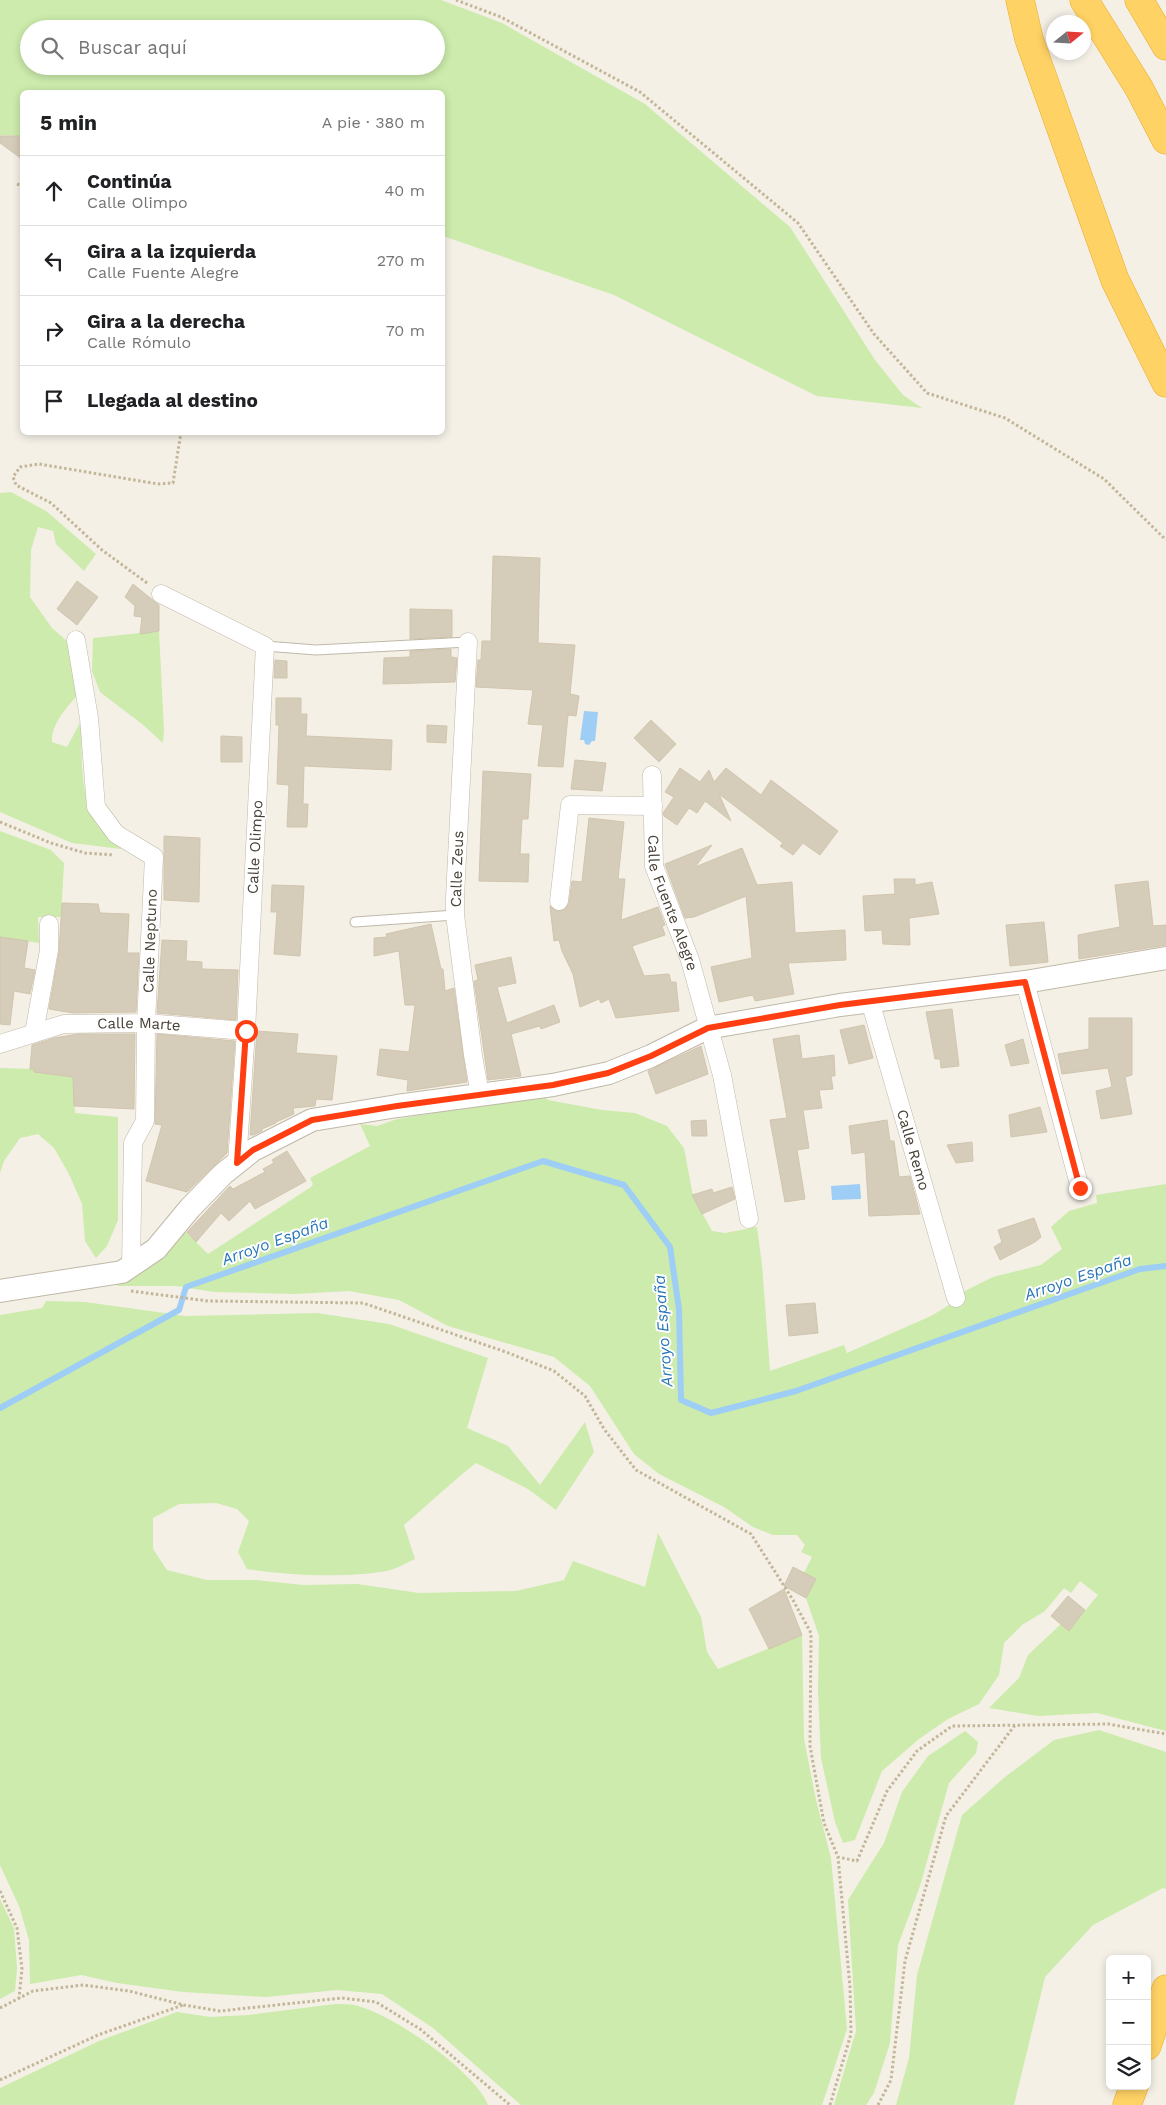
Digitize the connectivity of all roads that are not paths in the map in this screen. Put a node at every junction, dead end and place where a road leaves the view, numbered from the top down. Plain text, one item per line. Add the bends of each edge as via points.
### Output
1 (1020, 0) edge
2 (1084, 0) edge
3 (1140, 0) edge
4 (1166, 46) edge
5 (1166, 140) edge
6 (1166, 383) edge
7 (161, 594) road end
8 (76, 640) dead end
9 (468, 642) joint
10 (265, 646) junction
11 (652, 775) dead end
12 (653, 806) junction
13 (559, 901) dead end
14 (455, 916) junction
15 (355, 922) dead end
16 (49, 924) dead end
17 (1166, 958) edge
18 (1025, 982) junction
19 (870, 1001) junction
20 (146, 1023) junction
21 (708, 1028) junction
22 (246, 1031) junction
23 (34, 1033) junction
24 (0, 1044) edge
25 (480, 1095) junction
26 (237, 1163) junction
27 (1080, 1188) dead end
28 (749, 1219) dead end
29 (131, 1267) junction
30 (0, 1291) edge
31 (956, 1298) dead end
32 (1166, 1988) edge
33 (1147, 2045) edge
34 (1133, 2090) edge
35 (1127, 2105) edge

1 - 6 highway via 1029,39 1115,280
2 - 5 highway via 1139,88
3 - 4 highway
7 - 10 street
8 - 20 street, Calle Neptuno via 89,718 96,807 116,834 154,858
9 - 10 lane via 316,650
9 - 14 street, Calle Zeus
10 - 22 street, Calle Olimpo
11 - 12 street, Calle Fuente Alegre
12 - 13 street via 570,805
12 - 21 street, Calle Fuente Alegre via 654,866 690,960
14 - 15 lane
14 - 25 street, Calle Zeus
16 - 23 street via 49,950
17 - 18 street
18 - 19 street
18 - 27 street
19 - 21 street
19 - 31 street, Calle Remo
20 - 22 street, Calle Marte
20 - 23 street, Calle Marte via 64,1024
20 - 29 street, Calle Neptuno via 145,1121 133,1143
21 - 25 street via 608,1073 553,1085
21 - 28 street, Calle Fuente Alegre via 722,1075
22 - 26 street, Calle Olimpo
23 - 24 street, Calle Marte
25 - 26 street via 312,1120 253,1150
26 - 29 street via 190,1208 156,1249
29 - 30 street via 122,1272
32 - 33 highway
34 - 35 highway

